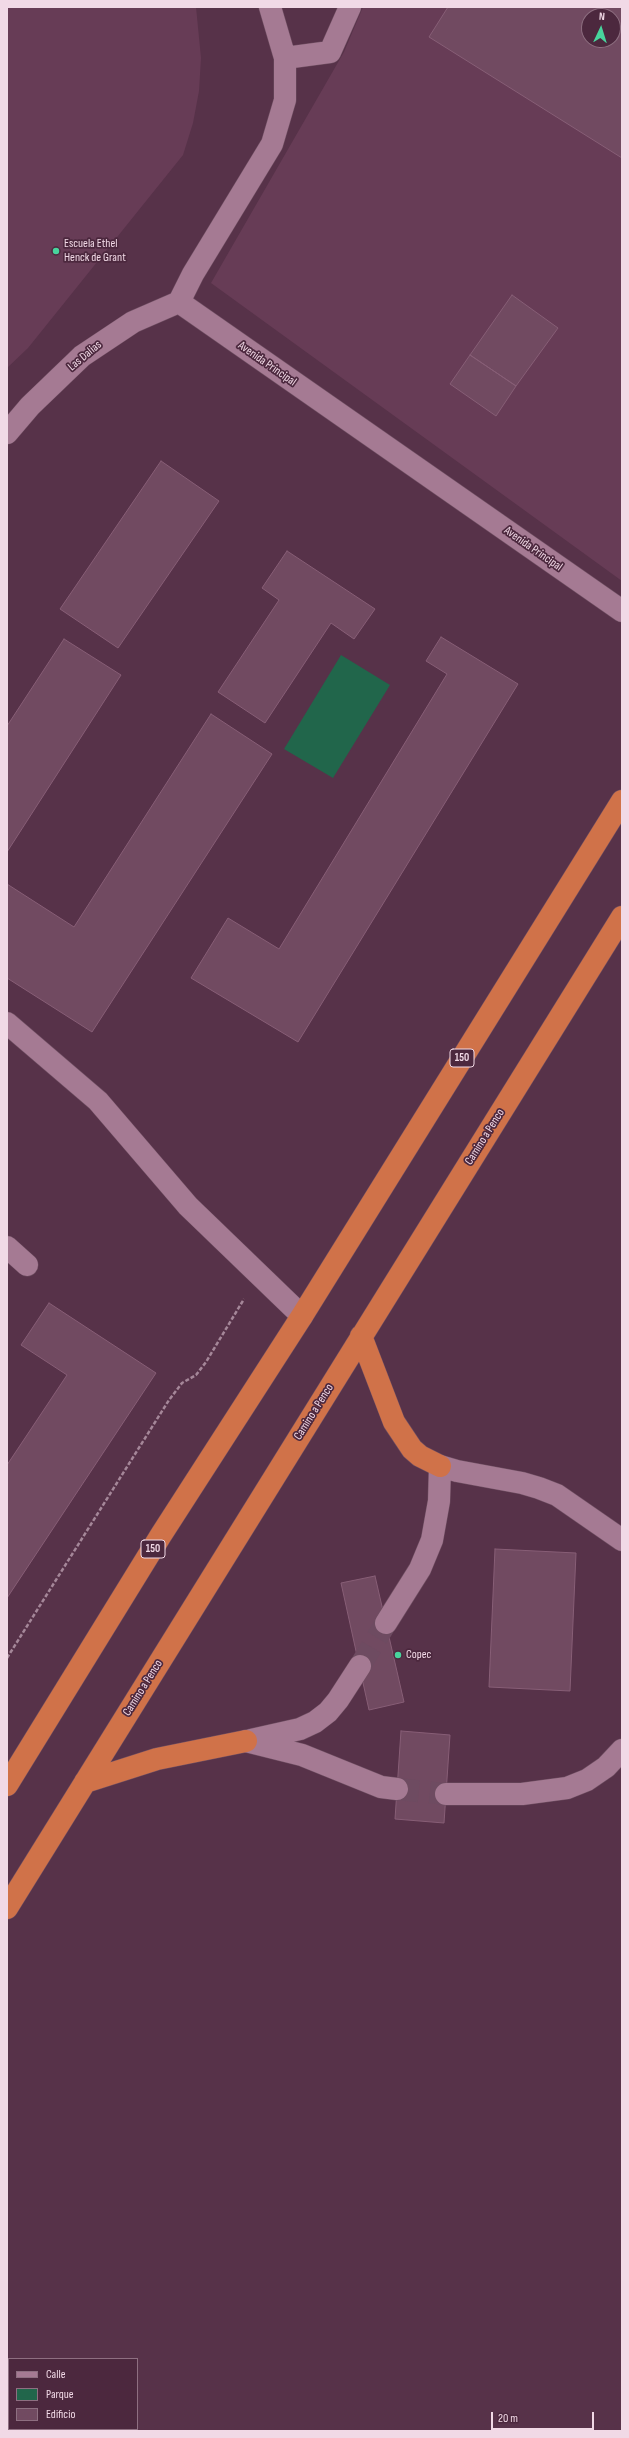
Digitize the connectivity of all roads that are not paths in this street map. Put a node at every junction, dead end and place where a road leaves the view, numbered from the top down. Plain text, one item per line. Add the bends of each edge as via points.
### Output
1 (270, 7) edge
2 (350, 7) edge
3 (284, 58) junction
4 (179, 302) junction
5 (7, 432) edge
6 (622, 610) edge
7 (622, 801) edge
8 (622, 917) edge
9 (7, 1023) edge
10 (7, 1247) edge
11 (27, 1265) dead end
12 (302, 1316) junction
13 (361, 1336) junction
14 (440, 1466) junction
15 (622, 1540) edge
16 (386, 1623) tunnel mouth
17 (360, 1666) tunnel mouth
18 (246, 1741) junction
19 (622, 1750) edge
20 (85, 1782) junction
21 (7, 1786) edge
22 (397, 1789) tunnel mouth
23 (446, 1794) tunnel mouth
24 (7, 1908) edge

1 - 3 street
2 - 3 street via 330,52
3 - 4 street via 285,100 272,144 193,274
4 - 5 street, Las Dalias via 133,322 82,356
4 - 6 street, Avenida Principal
7 - 12 highway, 150
8 - 13 highway, Camino a Penco
9 - 12 street via 98,1101 188,1206
10 - 11 street
12 - 21 highway, 150 via 161,1535
13 - 14 highway via 394,1422 412,1449
13 - 20 highway, Camino a Penco
14 - 15 street via 456,1472 504,1479 540,1488 556,1495
14 - 16 street via 439,1501 432,1540 420,1570
17 - 18 street via 338,1700 315,1722 300,1729
18 - 20 highway via 157,1759
18 - 22 street via 302,1755 381,1787
19 - 23 street via 606,1767 587,1780 567,1788 522,1794
20 - 24 highway, Camino a Penco

